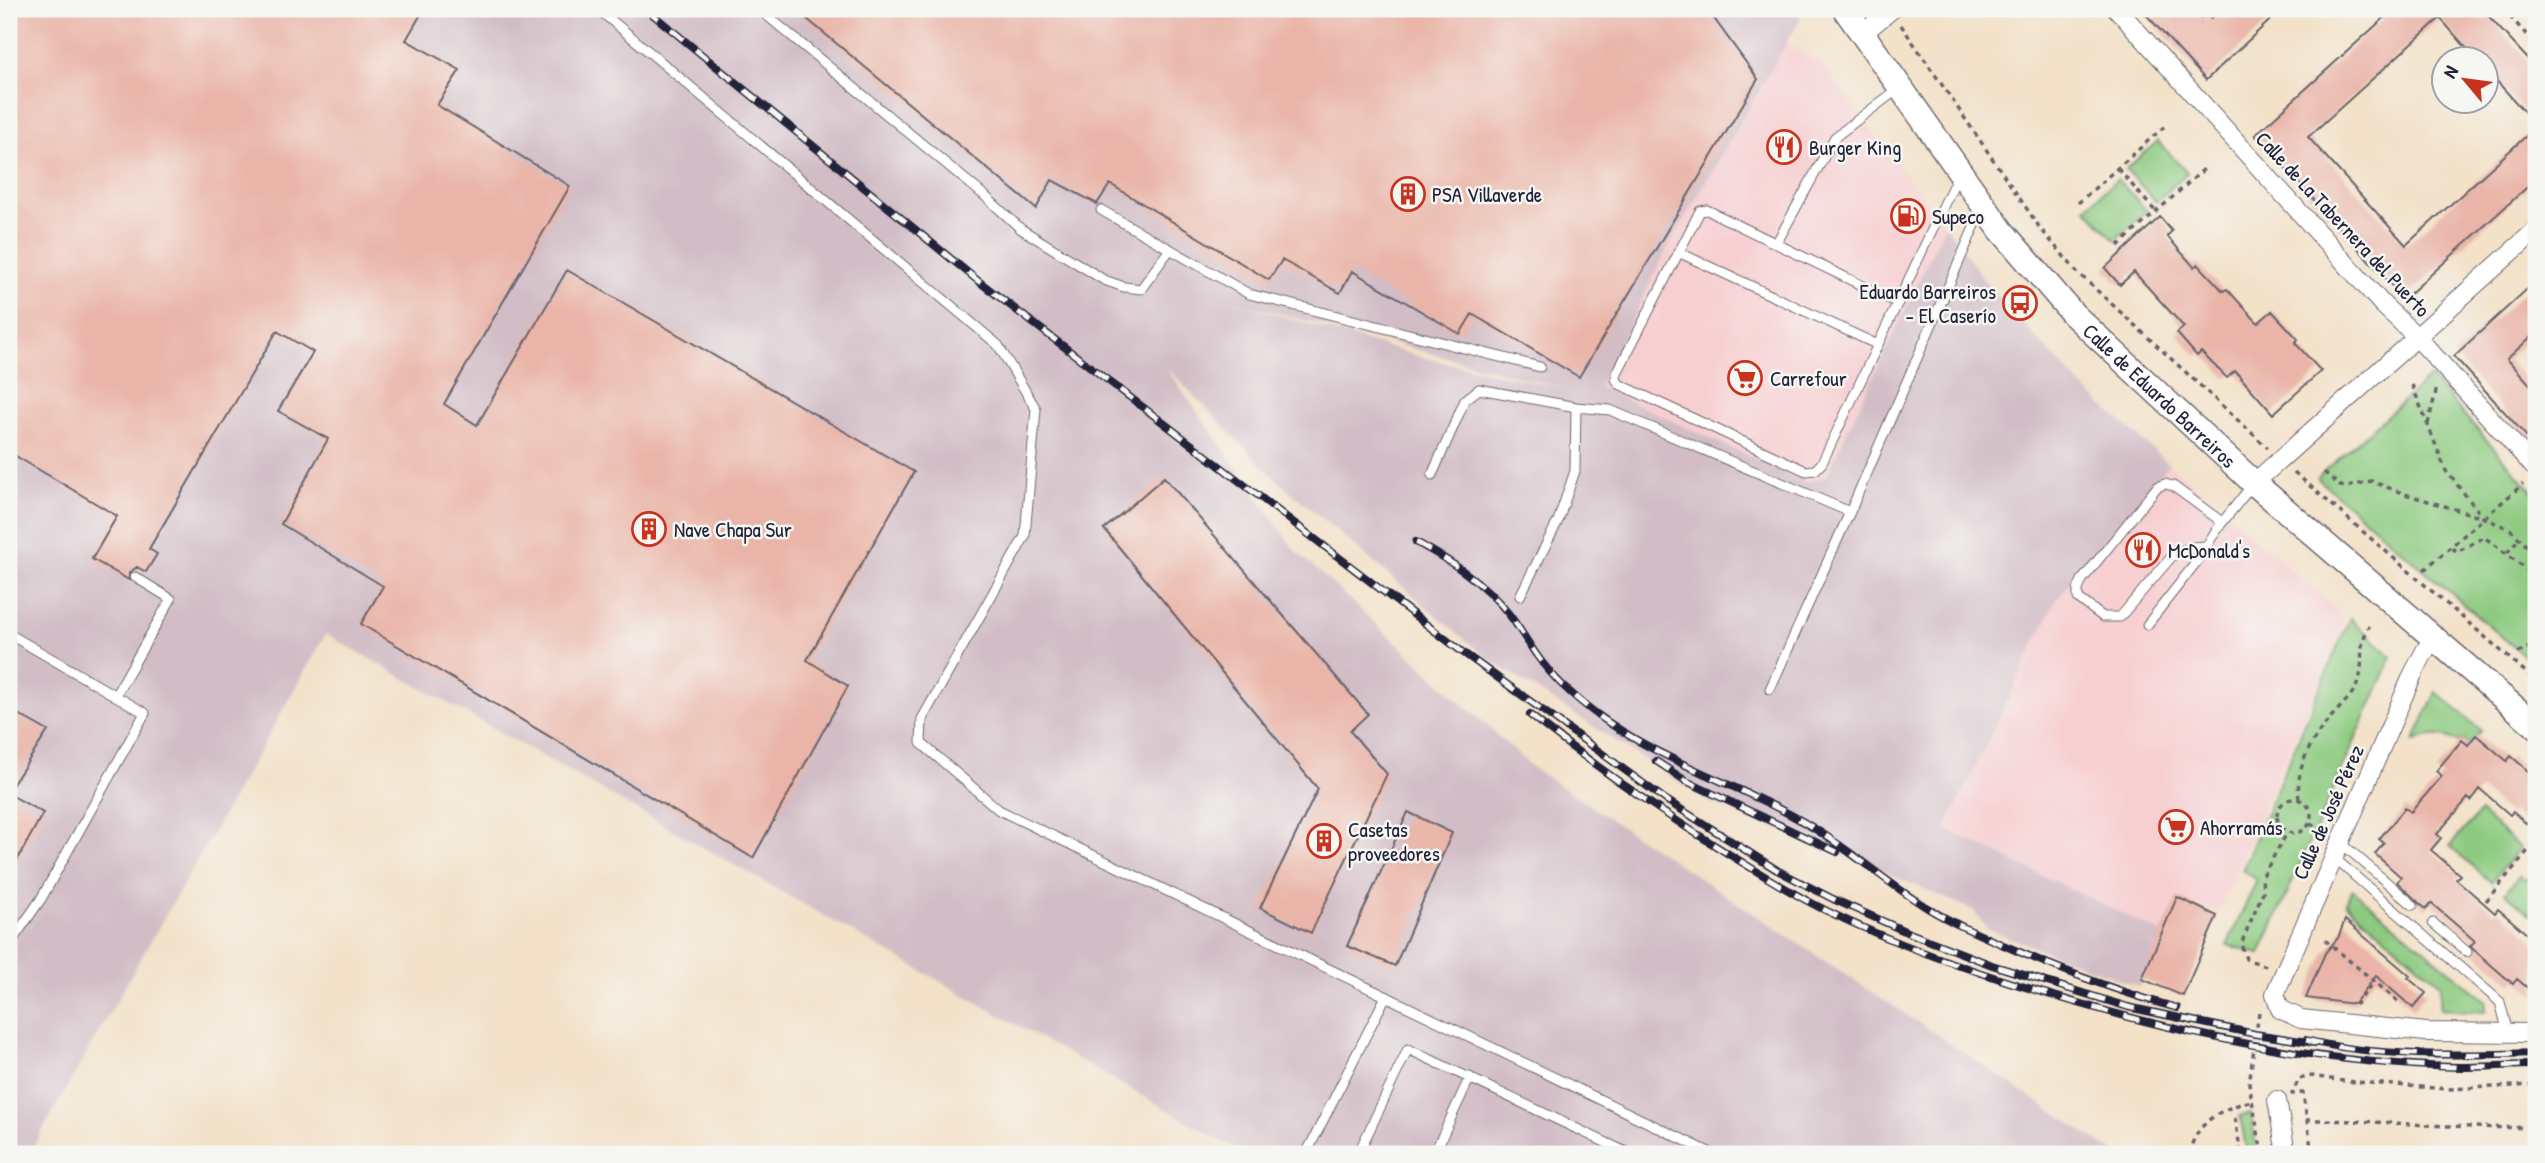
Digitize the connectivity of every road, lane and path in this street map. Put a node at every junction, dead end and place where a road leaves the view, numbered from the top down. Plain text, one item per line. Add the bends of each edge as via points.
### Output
1 (598, 9) edge
2 (759, 9) edge
3 (1845, 9) edge
4 (1891, 9) edge
5 (2117, 9) edge
6 (2503, 9) edge
7 (1863, 33) junction
8 (2536, 45) edge
9 (1900, 87) junction
10 (2165, 126) dead end
11 (2117, 169) junction
12 (2204, 169) dead end
13 (1960, 171) junction
14 (2078, 203) dead end
15 (1983, 204) junction
16 (1101, 210) dead end
17 (2156, 212) junction
18 (2536, 230) edge
19 (1776, 244) junction
20 (2118, 246) dead end
21 (1170, 249) junction
22 (1678, 252) junction
23 (1898, 303) junction
24 (2417, 337) junction
25 (1878, 345) junction
26 (1540, 367) dead end
27 (2438, 382) dead end
28 (2412, 385) dead end
29 (1576, 407) junction
30 (2428, 426) junction
31 (2280, 460) junction
32 (2324, 472) dead end
33 (1432, 475) dead end
34 (2532, 475) edge
35 (2255, 483) junction
36 (1850, 512) junction
37 (2484, 518) junction
38 (2222, 522) junction
39 (2520, 537) junction
40 (2206, 546) junction
41 (2451, 547) junction
42 (2507, 554) junction
43 (2536, 555) edge
44 (2424, 570) dead end
45 (2536, 576) edge
46 (135, 578) dead end
47 (2536, 591) edge
48 (1520, 596) dead end
49 (2536, 611) edge
50 (2147, 625) dead end
51 (2369, 626) dead end
52 (9, 634) edge
53 (2435, 638) junction
54 (2536, 647) edge
55 (2518, 653) dead end
56 (2536, 681) edge
57 (1770, 689) dead end
58 (115, 696) junction
59 (2536, 726) edge
60 (2299, 799) junction
61 (2310, 824) junction
62 (2321, 829) dead end
63 (2287, 832) junction
64 (2536, 841) edge
65 (2337, 850) junction
66 (2486, 901) dead end
67 (2413, 905) dead end
68 (2433, 923) dead end
69 (2325, 940) dead end
70 (9, 945) edge
71 (2467, 952) dead end
72 (2281, 978) junction
73 (2374, 982) junction
74 (1385, 996) junction
75 (2400, 1004) dead end
76 (2353, 1008) dead end
77 (2259, 1012) dead end
78 (2508, 1033) junction
79 (2536, 1033) edge
80 (1470, 1077) junction
81 (2536, 1085) edge
82 (2277, 1100) dead end
83 (2253, 1101) junction
84 (2235, 1118) dead end
85 (2306, 1120) junction
86 (2536, 1127) edge
87 (1306, 1154) edge
88 (1358, 1154) edge
89 (1434, 1154) edge
90 (1630, 1154) edge
91 (1713, 1154) edge
92 (2189, 1154) edge
93 (2241, 1154) edge
94 (2262, 1154) edge
95 (2286, 1154) edge
96 (2312, 1154) edge

1 - 74 lane via 998,345 1036,409 1025,537 922,719 921,743 999,810
2 - 21 lane via 1021,229 1104,280 1141,289
3 - 7 street, Calle de Eduardo Barreiros
4 - 7 street
4 - 31 path via 2040,228 2077,272
5 - 24 street, Calle de La Tabernera del Puerto
6 - 8 path
7 - 9 street, Calle de Eduardo Barreiros
9 - 13 street, Calle de Eduardo Barreiros
9 - 19 lane via 1835,137
10 - 11 path
11 - 14 path
11 - 17 path
12 - 17 path
13 - 15 street, Calle de Eduardo Barreiros
13 - 23 lane
15 - 35 street, Calle de Eduardo Barreiros via 2073,314
15 - 36 lane
16 - 21 lane
17 - 20 path
18 - 24 street
19 - 22 lane via 1700,211
19 - 23 lane
21 - 26 lane via 1249,294
22 - 25 lane
22 - 25 lane via 1616,379 1806,471 1822,463
23 - 25 lane
24 - 31 street
24 - 34 street, Calle de La Tabernera del Puerto
27 - 30 path
28 - 30 path
29 - 33 lane via 1479,389 1465,400
29 - 36 lane via 1610,410
29 - 48 lane via 1575,471 1558,521
30 - 37 path via 2446,471
31 - 35 street
31 - 56 path
32 - 37 path via 2340,486 2371,481
34 - 37 path
35 - 38 lane
35 - 53 street, Calle de Eduardo Barreiros
36 - 57 lane
37 - 39 path
37 - 41 path
38 - 40 lane
38 - 40 lane via 2173,486 2157,487 2082,580 2078,598 2103,617 2120,617 2174,554
39 - 42 path
39 - 43 path
40 - 50 lane
41 - 42 path via 2457,552 2484,537
41 - 44 path
42 - 45 path
46 - 58 lane via 171,598
47 - 49 path via 2531,608
51 - 60 path via 2362,642 2359,681 2308,749 2297,788
52 - 58 lane
53 - 59 street, Calle de Eduardo Barreiros
53 - 65 street, Calle de José Pérez via 2413,674
54 - 55 path
58 - 70 lane via 145,713 41,899
60 - 61 path via 2310,809
60 - 63 path via 2279,808 2279,824
61 - 62 path
61 - 63 path via 2298,833
63 - 72 path via 2262,877 2263,892 2241,944 2246,960 2267,966
64 - 66 path
65 - 67 lane
65 - 72 street, Calle de José Pérez
65 - 78 lane via 2500,1002
68 - 71 lane
69 - 73 path
72 - 78 street, Calle de José Pérez via 2275,994 2280,1009 2301,1019 2426,1032
73 - 75 path
73 - 76 path
74 - 87 lane
74 - 91 lane
77 - 83 path via 2249,1084
78 - 79 street
80 - 88 lane via 1408,1049
80 - 89 lane
80 - 90 lane
81 - 85 path via 2447,1089 2312,1076 2299,1079 2292,1094 2303,1093
82 - 95 street
83 - 92 path via 2224,1108 2205,1123
83 - 94 path
84 - 93 path
85 - 86 path
85 - 96 path

